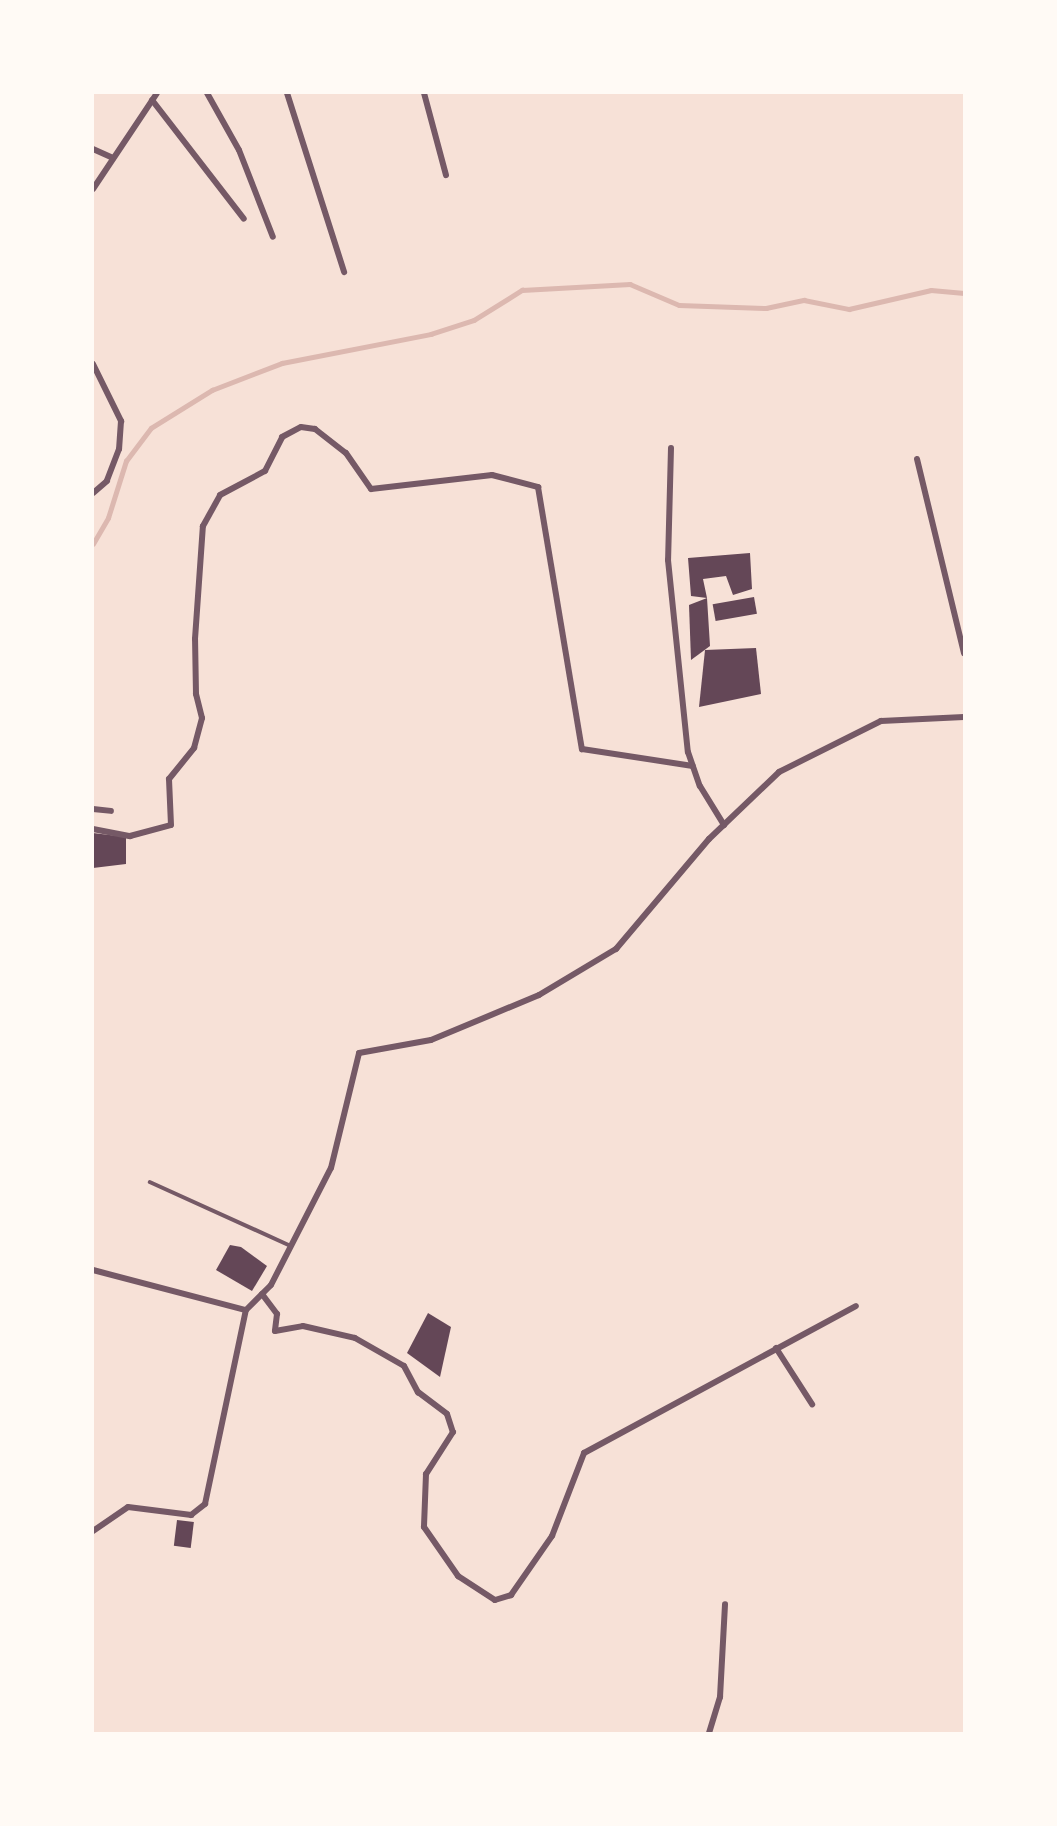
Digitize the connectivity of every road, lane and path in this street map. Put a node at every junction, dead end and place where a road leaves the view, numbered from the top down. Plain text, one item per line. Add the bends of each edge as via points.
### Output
1 (157, 93) edge
2 (207, 93) edge
3 (287, 93) edge
4 (424, 93) edge
5 (152, 100) junction
6 (93, 149) edge
7 (113, 158) junction
8 (446, 175) dead end
9 (93, 189) edge
10 (244, 219) dead end
11 (273, 237) dead end
12 (344, 272) dead end
13 (93, 363) edge
14 (671, 448) dead end
15 (918, 460) dead end
16 (93, 493) edge
17 (964, 653) edge
18 (964, 718) edge
19 (693, 766) junction
20 (93, 809) edge
21 (111, 811) dead end
22 (723, 825) junction
23 (93, 829) edge
24 (150, 1182) dead end
25 (291, 1247) junction
26 (93, 1270) edge
27 (262, 1294) junction
28 (856, 1306) dead end
29 (246, 1310) junction
30 (776, 1348) junction
31 (811, 1404) dead end
32 (93, 1531) edge
33 (725, 1604) dead end
34 (709, 1733) edge

1 - 5 street
2 - 11 street via 239,150
3 - 12 street
4 - 8 street
5 - 7 street
5 - 10 street
6 - 7 street
7 - 9 street
13 - 16 street via 121,421 119,449 107,481
14 - 19 street via 668,560
15 - 17 street
18 - 22 street via 881,721 779,772
19 - 22 street
19 - 23 street via 582,748 538,487 492,475 372,489 346,453 314,429 301,426 282,437 265,471 220,495 203,526 195,639 196,694 202,718 194,748 169,779 172,825 130,836
20 - 21 street
22 - 25 street via 616,949 539,995 432,1040 359,1053 331,1168
24 - 25 lane
25 - 27 street
26 - 29 street
27 - 29 street
27 - 30 street via 277,1314 275,1331 303,1326 355,1338 404,1366 418,1392 447,1414 453,1432 426,1475 424,1527 458,1576 495,1600 511,1595 552,1536 584,1453
28 - 30 street
29 - 32 street via 205,1504 191,1515 128,1507
30 - 31 street
33 - 34 street via 720,1698

